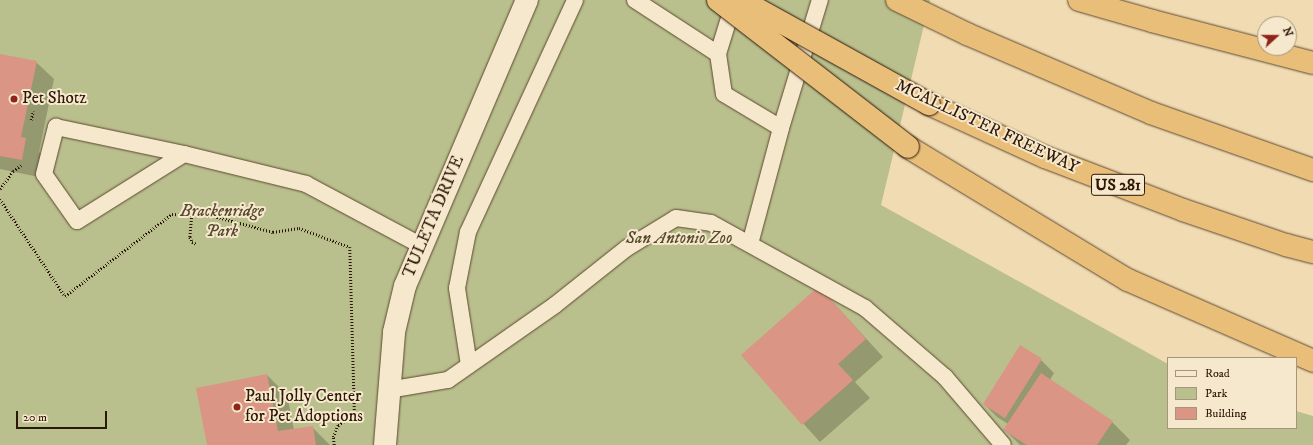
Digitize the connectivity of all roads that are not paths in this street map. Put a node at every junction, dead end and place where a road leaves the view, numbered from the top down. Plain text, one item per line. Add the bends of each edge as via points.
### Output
1 (527, 0) edge
2 (575, 0) edge
3 (635, 0) edge
4 (718, 0) edge
5 (735, 0) edge
6 (741, 0) edge
7 (820, 0) edge
8 (897, 0) edge
9 (1079, 0) edge
10 (718, 54) junction
11 (1313, 63) edge
12 (781, 128) junction
13 (184, 154) junction
14 (1313, 170) edge
15 (750, 244) junction
16 (422, 246) junction
17 (1313, 252) edge
18 (1313, 361) edge
19 (469, 365) junction
20 (388, 390) junction
21 (385, 445) edge
22 (1003, 445) edge

1 - 16 street, TULETA DRIVE
2 - 19 lane via 468,232 456,288
3 - 10 lane
4 - 18 highway, bridge via 908,147 1128,280
5 - 10 lane
6 - 17 highway, MCALLISTER FREEWAY / US 281, bridge via 929,104 1045,157 1183,210
7 - 12 lane
8 - 14 highway via 967,34 1151,113
9 - 11 highway
10 - 12 lane via 724,94
12 - 15 lane
13 - 13 lane via 56,127 44,174 77,221
13 - 16 lane via 306,184
15 - 19 lane via 711,223 676,218 627,248 555,305
15 - 22 lane via 865,308 945,377
16 - 20 street, TULETA DRIVE via 405,286 394,332
19 - 20 lane via 448,380
20 - 21 street, TULETA DRIVE

